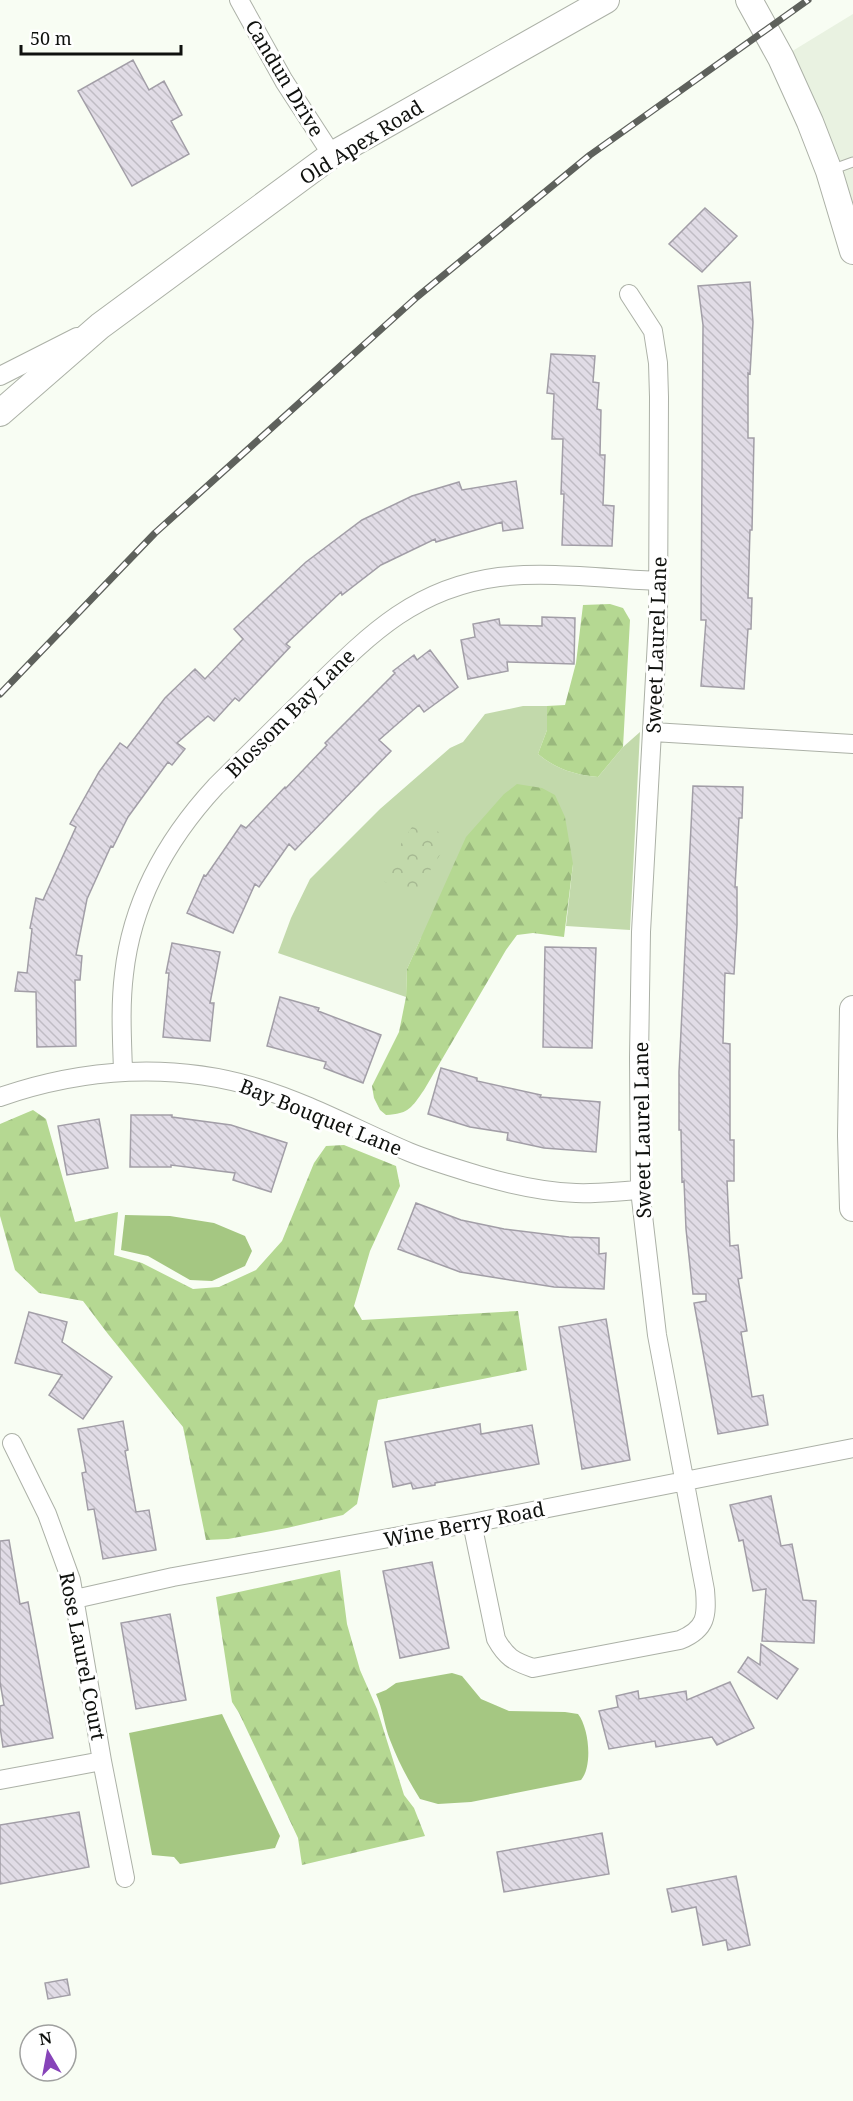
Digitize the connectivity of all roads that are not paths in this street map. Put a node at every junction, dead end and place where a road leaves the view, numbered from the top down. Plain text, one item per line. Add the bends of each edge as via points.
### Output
1 (240, 0) edge
2 (606, 0) edge
3 (749, 0) edge
4 (332, 155) junction
5 (853, 162) edge
6 (829, 171) junction
7 (853, 251) edge
8 (629, 294) dead end
9 (100, 326) junction
10 (0, 376) edge
11 (0, 413) edge
12 (658, 581) junction
13 (654, 732) junction
14 (853, 744) edge
15 (853, 1009) edge
16 (123, 1071) junction
17 (0, 1097) edge
18 (640, 1190) junction
19 (853, 1208) edge
20 (12, 1443) dead end
21 (853, 1448) edge
22 (683, 1482) junction
23 (472, 1523) junction
24 (75, 1599) junction
25 (102, 1761) junction
26 (0, 1780) edge
27 (125, 1878) dead end

1 - 4 street, Candun Drive via 284,81
2 - 4 main road, Old Apex Road
3 - 6 main road via 781,58
4 - 9 main road, Old Apex Road
5 - 6 lane
6 - 7 main road
8 - 12 street, Sweet Laurel Lane via 653,331 658,363
9 - 10 street
9 - 11 main road, Old Apex Road
12 - 13 street, Sweet Laurel Lane
12 - 16 street, Blossom Bay Lane via 528,575 486,579 433,594 372,633 216,786 168,846 143,896 131,934 122,1005
13 - 14 street
13 - 18 street, Sweet Laurel Lane via 641,932
15 - 19 main road
16 - 17 street, Bay Bouquet Lane via 54,1081
16 - 18 street, Bay Bouquet Lane via 181,1072 260,1089 410,1152 479,1175 576,1193
18 - 22 street, Sweet Laurel Lane via 657,1335
20 - 24 street, Rose Laurel Court via 57,1539
21 - 22 street, Wine Berry Road
22 - 23 street, Wine Berry Road
22 - 23 street, Sweet Laurel Lane via 706,1605 705,1620 699,1629 681,1640 532,1668 515,1661 496,1639
23 - 24 street, Wine Berry Road via 173,1577
24 - 25 street, Rose Laurel Court
25 - 26 street
25 - 27 street, Rose Laurel Court

